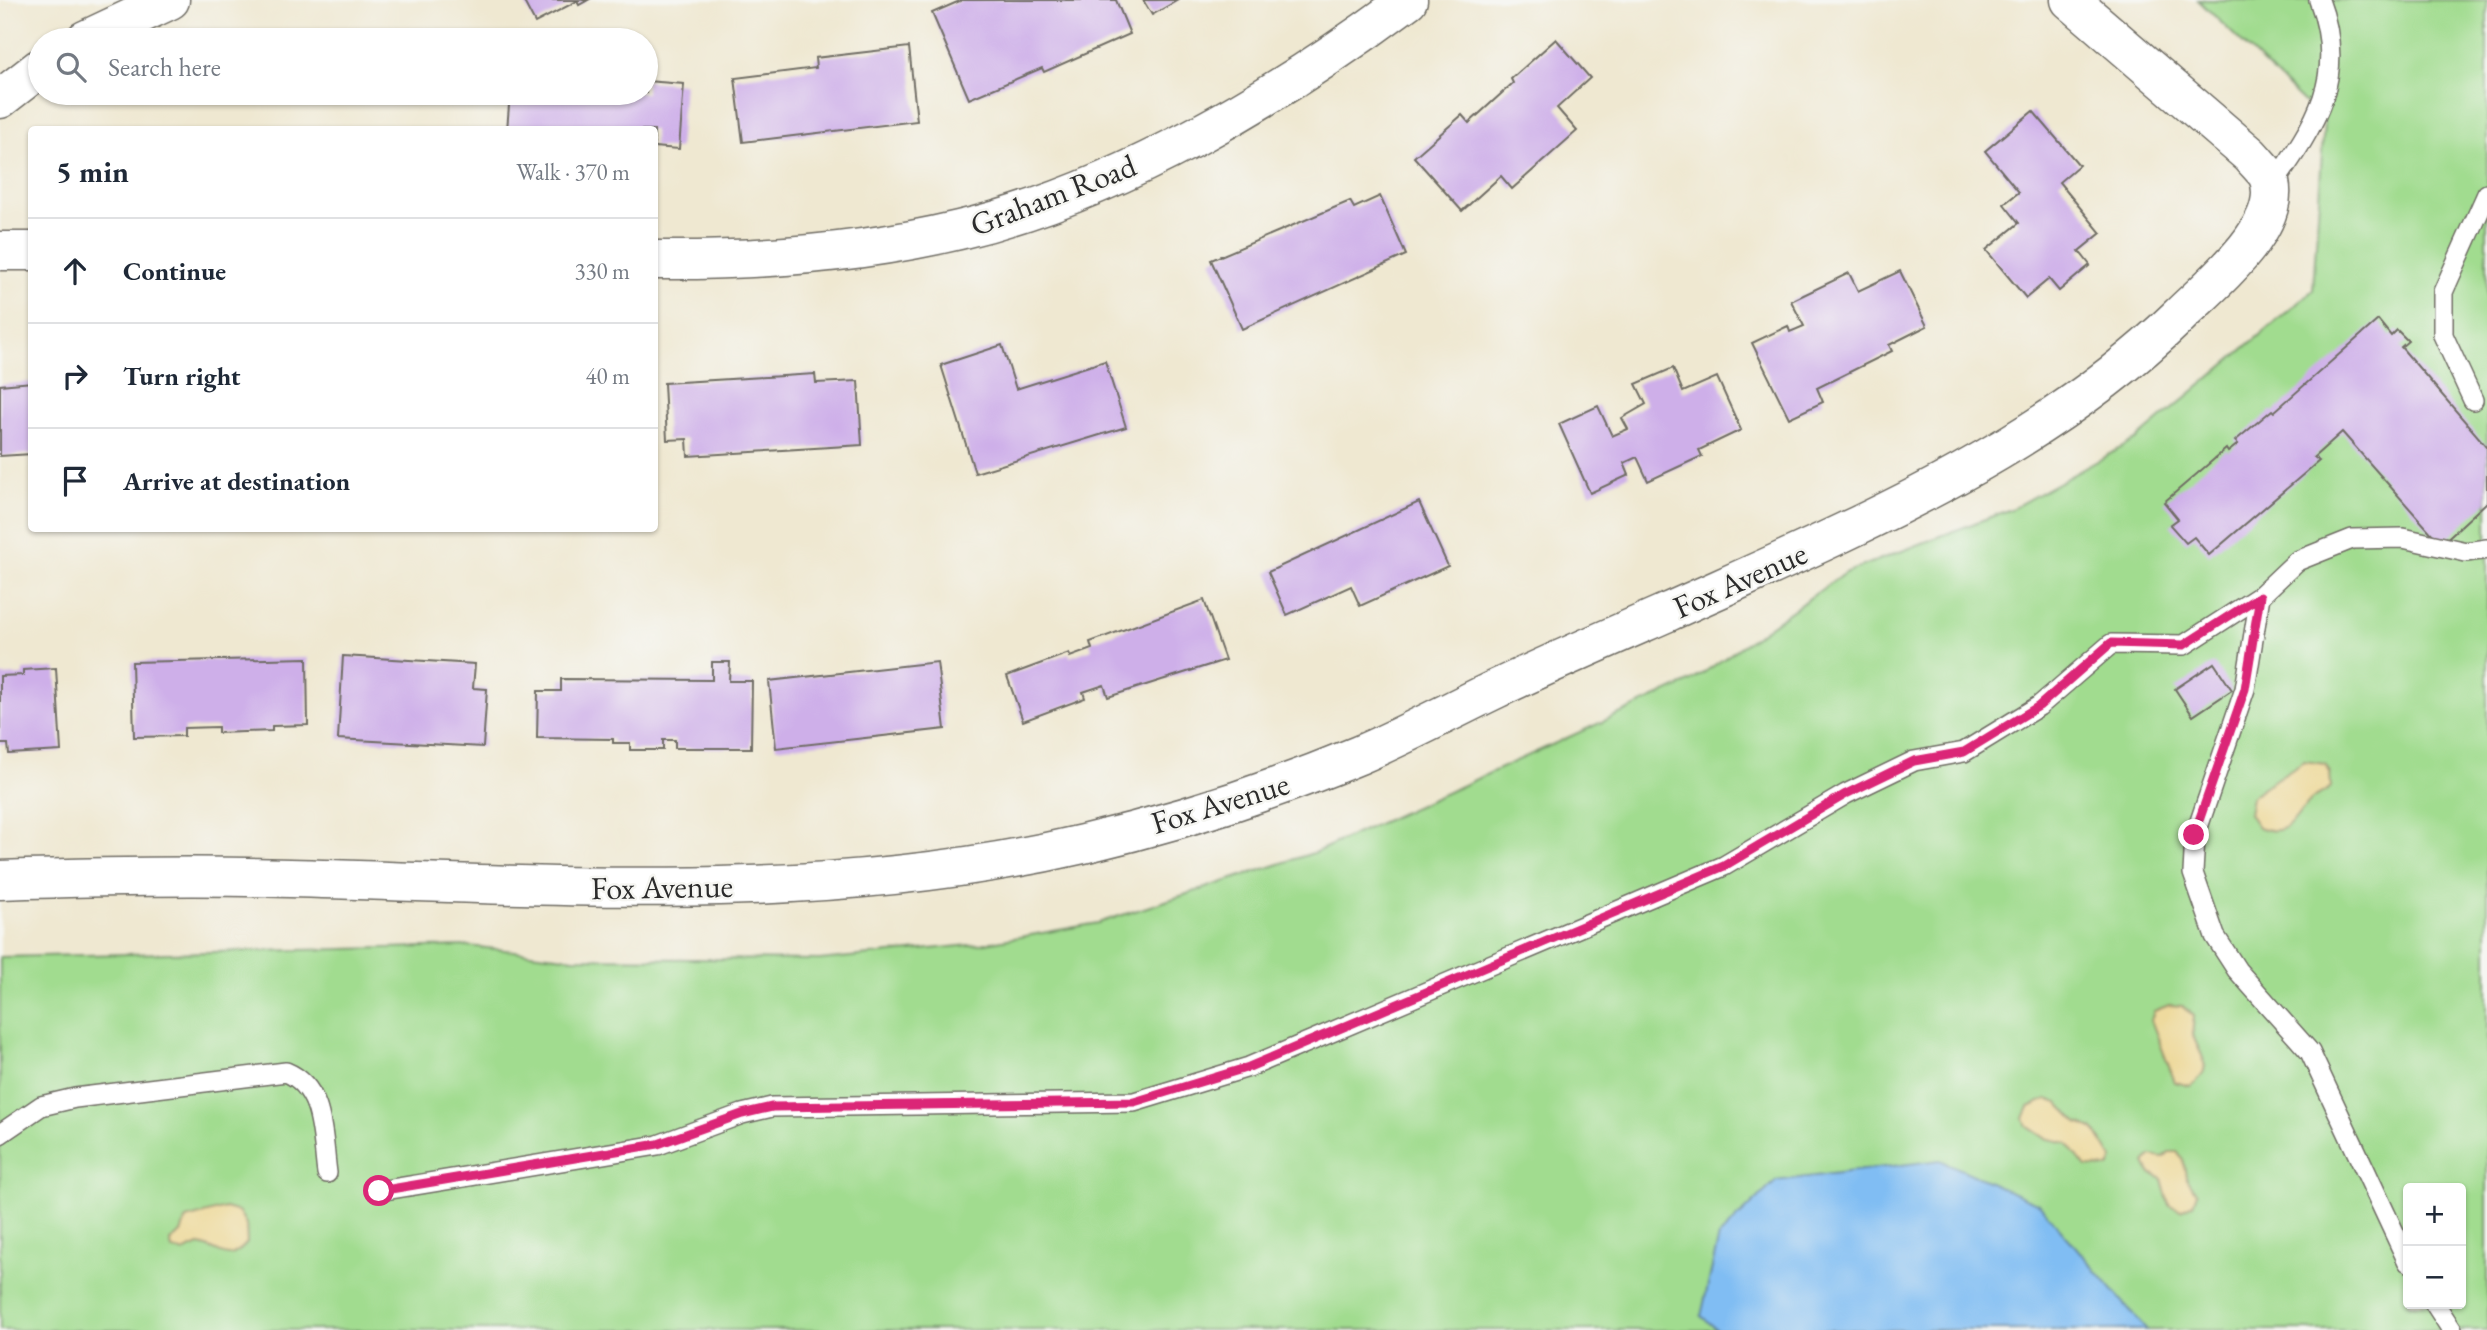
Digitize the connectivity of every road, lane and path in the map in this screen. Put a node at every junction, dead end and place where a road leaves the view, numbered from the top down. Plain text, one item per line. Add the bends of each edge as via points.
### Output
1 (170, 0) edge
2 (1408, 0) edge
3 (2070, 0) edge
4 (2319, 0) edge
5 (110, 28) edge
6 (28, 77) edge
7 (0, 99) edge
8 (2487, 194) edge
9 (2270, 197) junction
10 (0, 251) edge
11 (28, 251) edge
12 (658, 260) edge
13 (2473, 400) dead end
14 (2487, 548) edge
15 (2260, 596) junction
16 (0, 880) edge
17 (0, 1134) edge
18 (327, 1173) dead end
19 (379, 1191) dead end
20 (2403, 1251) edge
21 (2438, 1309) edge
22 (2452, 1330) edge

1 - 5 street
2 - 12 street, Graham Road via 1337,53 1238,114 1049,202 960,230 866,247 806,255
3 - 9 street via 2250,155 2267,173
4 - 9 lane via 2326,20 2329,85 2312,128
6 - 7 street
8 - 13 lane via 2443,292 2443,335
9 - 16 street, Fox Avenue via 2250,246 2145,349 2073,404 1947,480 1848,531 1365,752 1213,808 1084,844 1004,860 724,888 283,877
10 - 11 street
14 - 15 lane via 2466,552 2403,538 2352,539 2297,561
15 - 19 lane via 2184,645 2111,643 2039,706 1964,752 1914,761 1846,794 1724,866 1249,1067 1178,1091 1134,1102 772,1107 658,1144
15 - 20 lane via 2245,689 2194,835 2193,873 2215,936 2237,970 2310,1052
17 - 18 lane via 41,1106 75,1098 286,1072 298,1077 316,1101
21 - 22 lane

